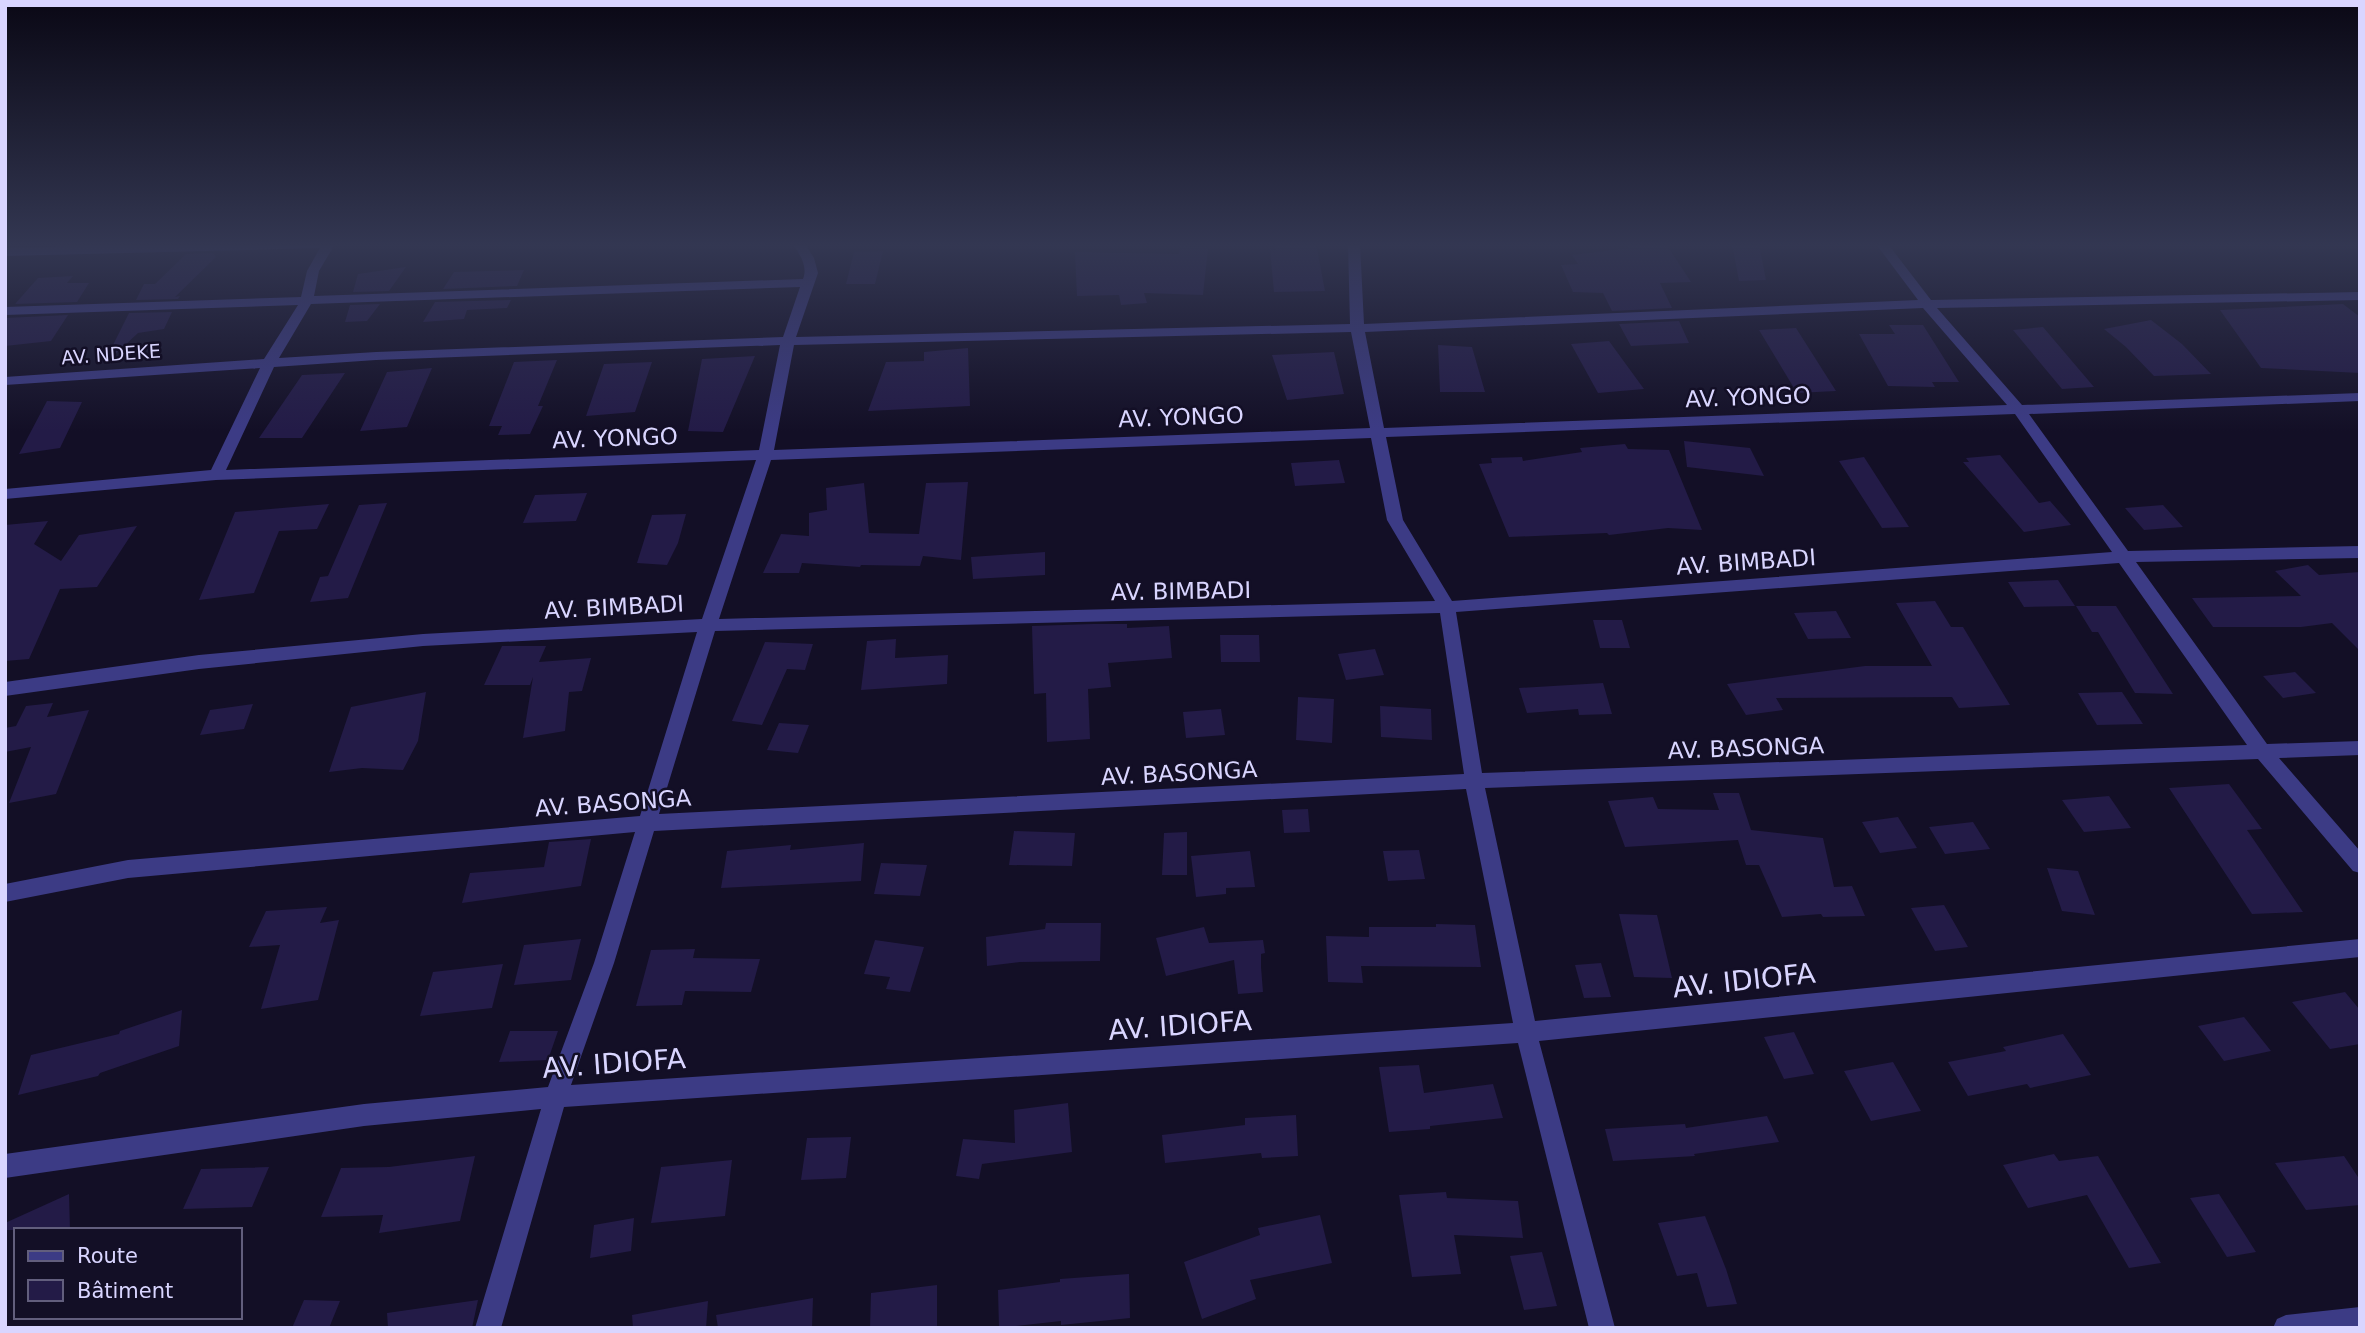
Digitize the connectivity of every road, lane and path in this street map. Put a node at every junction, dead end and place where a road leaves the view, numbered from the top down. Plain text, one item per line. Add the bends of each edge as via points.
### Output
1 (165, 306) edge
2 (303, 306) edge
3 (800, 306) edge
4 (1356, 306) edge
5 (1875, 306) edge
6 (1929, 306) edge
7 (5, 311) edge
8 (1357, 328) junction
9 (788, 341) junction
10 (269, 363) junction
11 (5, 381) edge
12 (2360, 397) edge
13 (2019, 410) junction
14 (1377, 432) junction
15 (765, 456) junction
16 (216, 475) junction
17 (5, 494) edge
18 (2360, 552) edge
19 (2122, 557) junction
20 (1447, 607) junction
21 (708, 625) junction
22 (5, 689) edge
23 (2360, 748) edge
24 (2262, 751) junction
25 (1474, 781) junction
26 (648, 823) junction
27 (2360, 865) edge
28 (5, 892) edge
29 (2360, 948) edge
30 (1526, 1032) junction
31 (556, 1097) junction
32 (5, 1166) edge
33 (2360, 1320) edge
34 (488, 1328) edge
35 (1602, 1328) edge
36 (2286, 1328) edge

1 - 7 street
2 - 10 street
3 - 9 street
4 - 8 street
5 - 8 street, AV. NDEKE
6 - 13 street
8 - 9 street, AV. NDEKE
8 - 14 street
9 - 10 street, AV. NDEKE
9 - 15 street
10 - 11 street, AV. NDEKE
10 - 16 street
12 - 13 street, AV. YONGO
13 - 14 street, AV. YONGO
13 - 19 street
14 - 15 street, AV. YONGO
14 - 20 street via 1395,520
15 - 16 street, AV. YONGO
15 - 21 street
16 - 17 street, AV. YONGO
18 - 19 street, AV. BIMBADI
19 - 20 street, AV. BIMBADI
19 - 24 street
20 - 21 street, AV. BIMBADI
20 - 25 street
21 - 22 street, AV. BIMBADI via 423,640 199,662
21 - 26 street
23 - 24 street, AV. BASONGA
24 - 25 street, AV. BASONGA
24 - 27 street
25 - 26 street, AV. BASONGA
25 - 30 street
26 - 28 street, AV. BASONGA via 128,869
26 - 31 street
29 - 30 street, AV. IDIOFA
30 - 31 street, AV. IDIOFA
30 - 35 street
31 - 32 street, AV. IDIOFA via 364,1115
31 - 34 street
33 - 36 street

